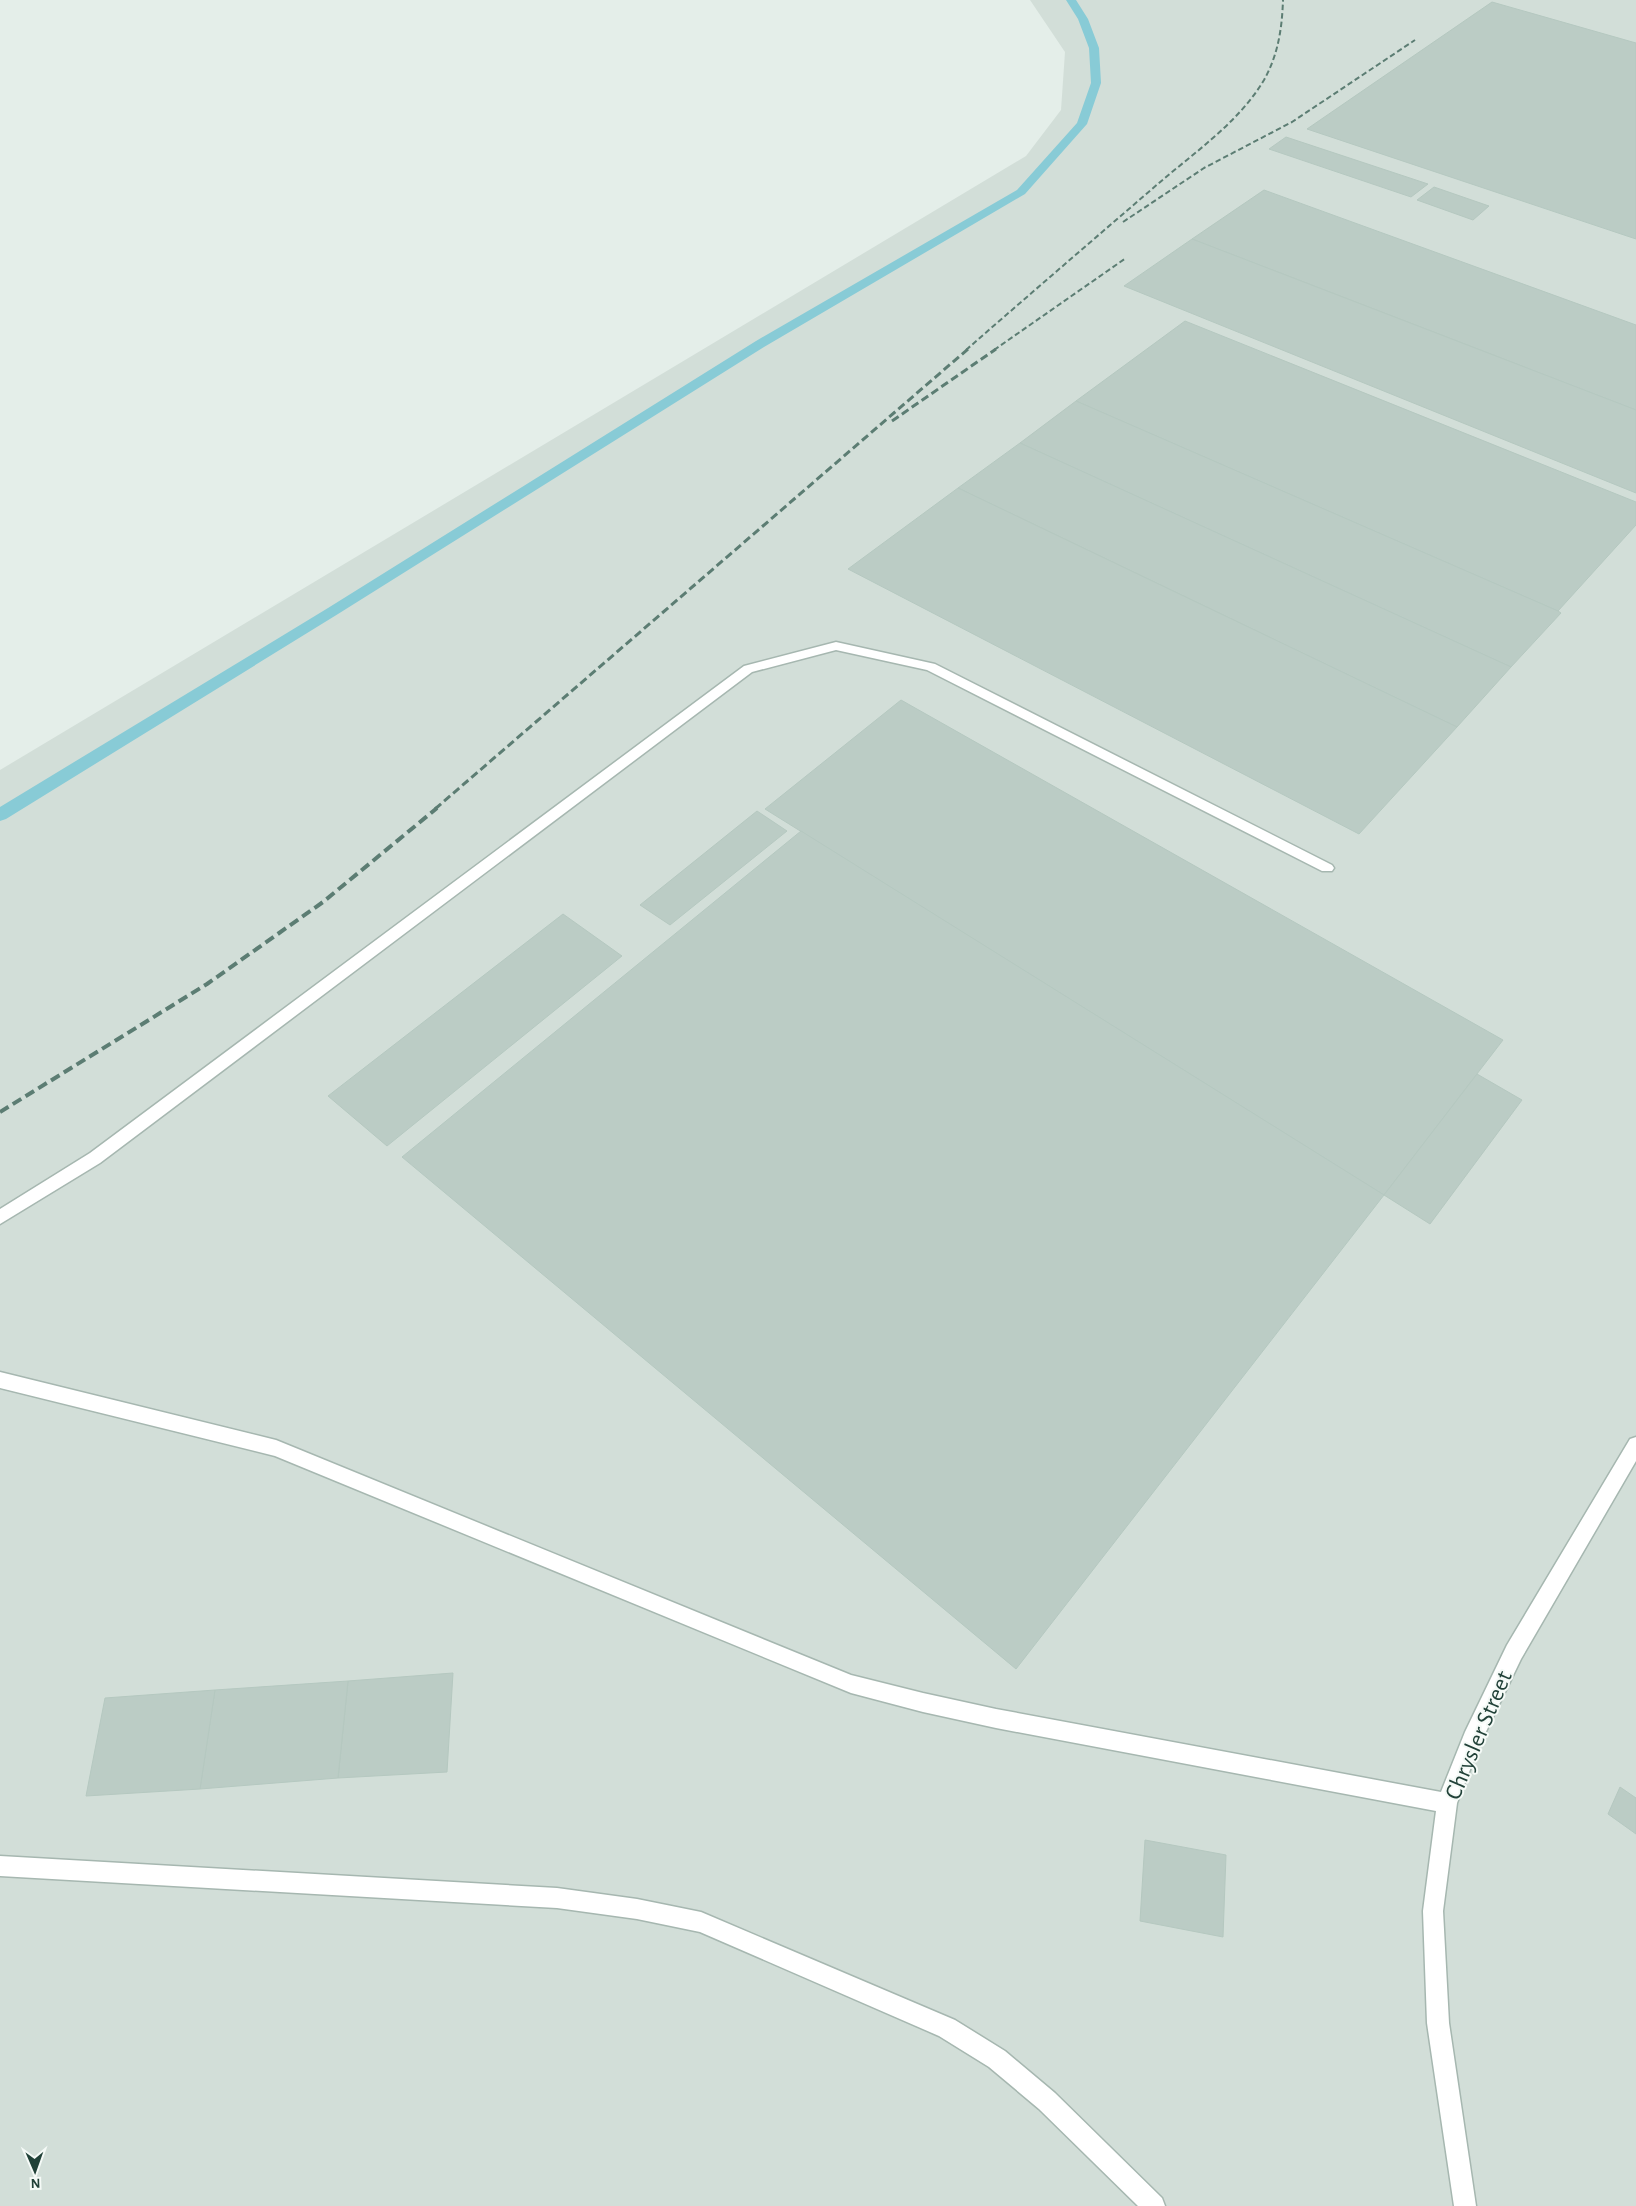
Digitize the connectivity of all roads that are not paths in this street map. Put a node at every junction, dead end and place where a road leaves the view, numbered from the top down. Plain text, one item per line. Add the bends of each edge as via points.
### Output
1 (1327, 868) dead end
2 (0, 1217) edge
3 (0, 1380) edge
4 (1636, 1445) edge
5 (1447, 1803) junction
6 (0, 1866) edge
7 (1154, 2206) edge
8 (1465, 2206) edge

1 - 2 lane via 931,667 836,646 748,669 95,1158
3 - 5 lane via 276,1448 851,1684 956,1712 1296,1772
4 - 5 lane, Chrysler Street via 1514,1652 1472,1739
5 - 8 lane, Chrysler Street via 1433,1911 1438,2023
6 - 7 lane via 557,1898 701,1922 947,2028 997,2059 1048,2101

